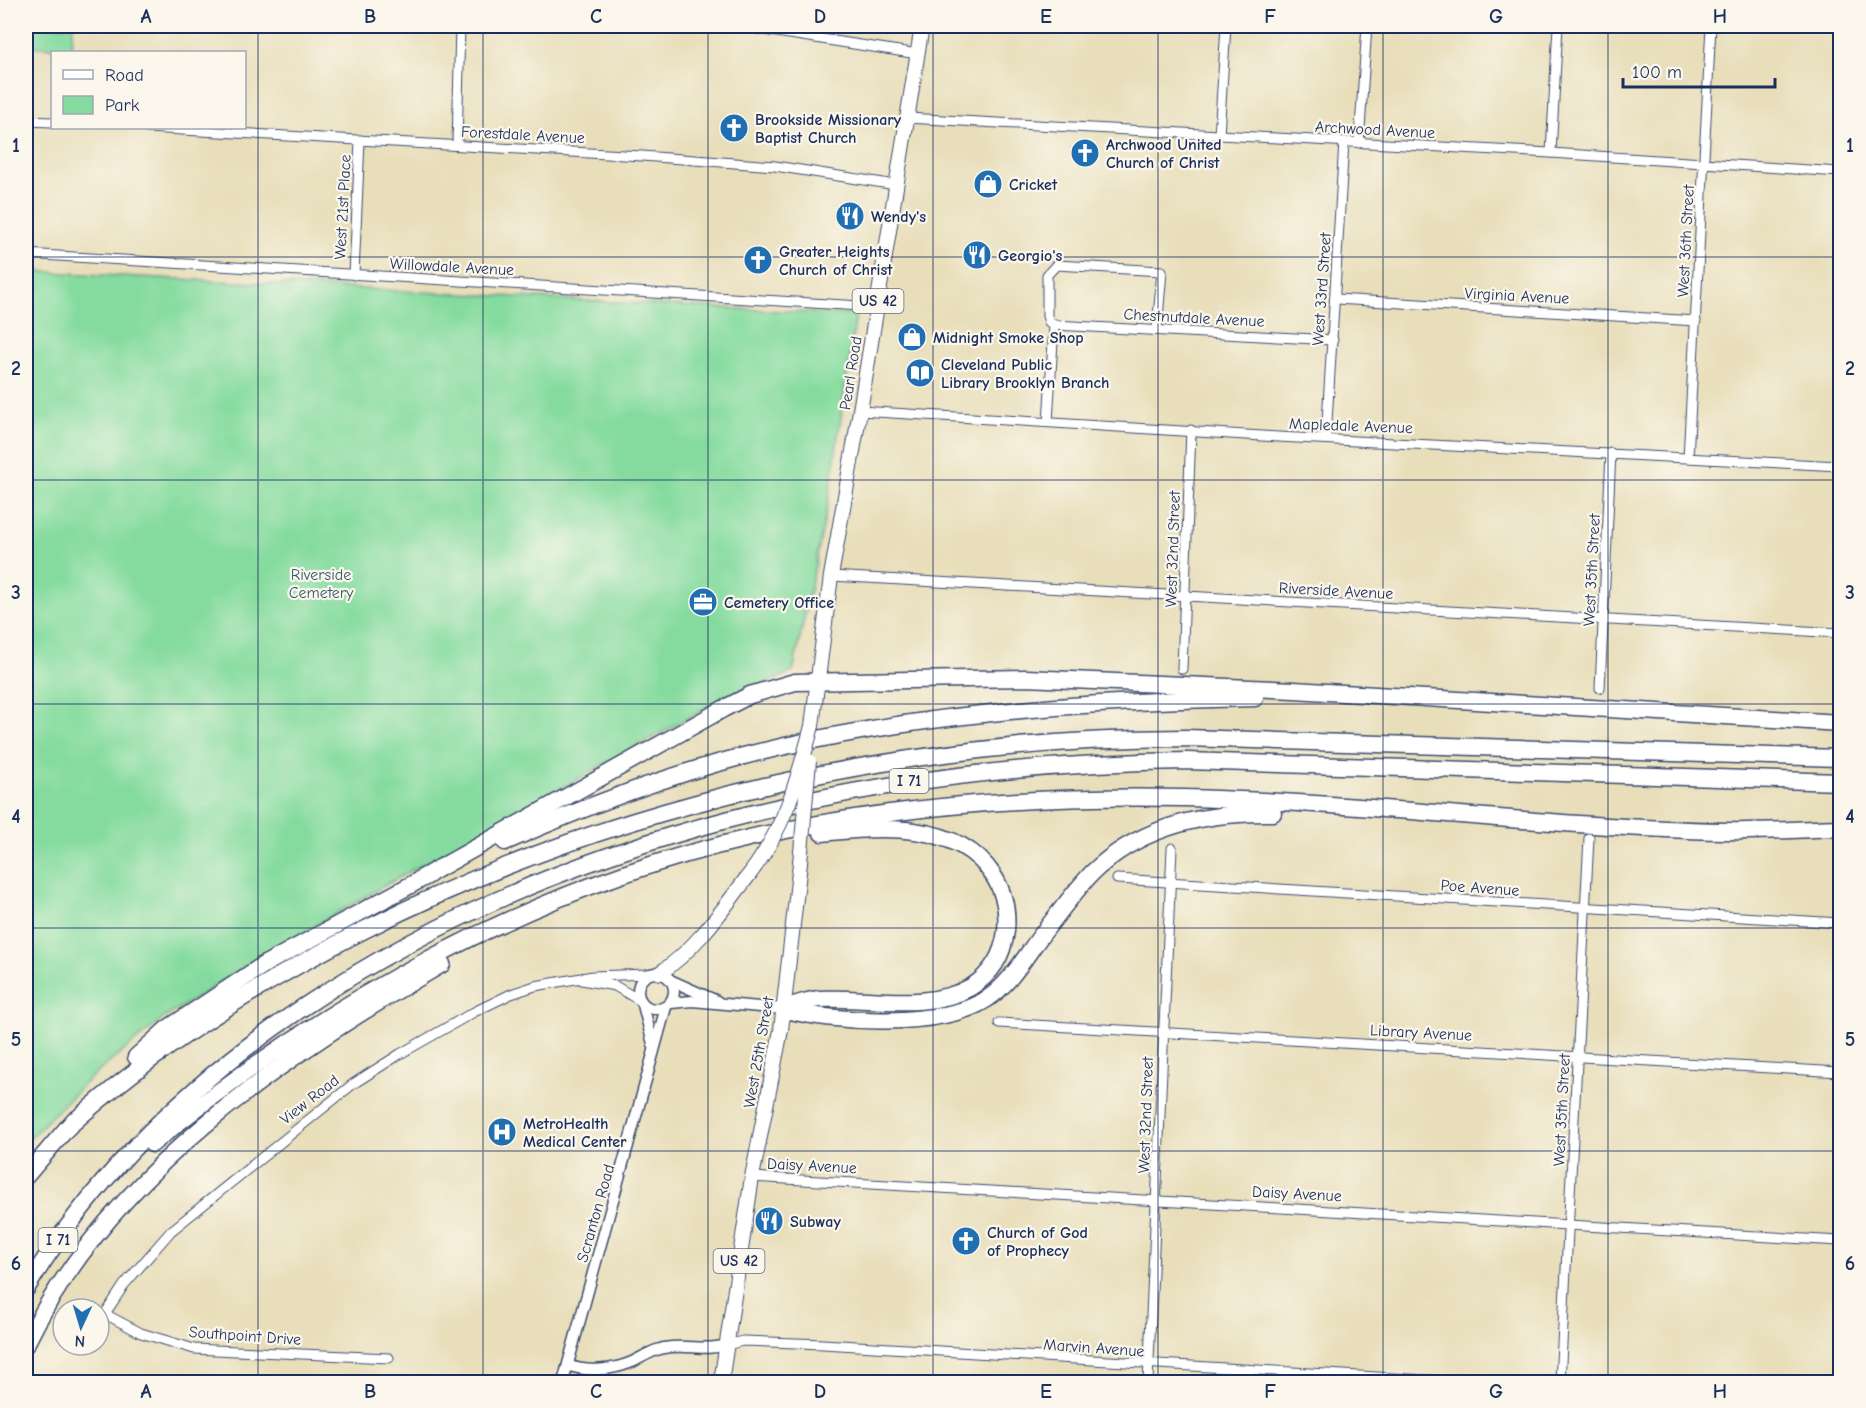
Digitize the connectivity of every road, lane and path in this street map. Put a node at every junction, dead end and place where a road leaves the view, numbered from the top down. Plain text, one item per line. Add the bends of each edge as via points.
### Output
1 (460, 26) edge
2 (922, 26) edge
3 (1226, 26) edge
4 (1367, 26) edge
5 (1558, 26) edge
6 (1711, 26) edge
7 (751, 28) dead end
8 (918, 54) junction
9 (907, 118) junction
10 (26, 121) edge
11 (51, 122) edge
12 (165, 129) edge
13 (1219, 135) junction
14 (360, 140) junction
15 (1344, 142) junction
16 (1359, 143) junction
17 (457, 145) junction
18 (1551, 153) junction
19 (1704, 162) junction
20 (1840, 172) edge
21 (896, 185) junction
22 (26, 254) edge
23 (354, 275) junction
24 (1336, 299) junction
25 (878, 307) junction
26 (1696, 321) junction
27 (1054, 325) junction
28 (1157, 330) junction
29 (1333, 340) junction
30 (860, 411) junction
31 (1048, 422) junction
32 (1191, 430) junction
33 (1326, 438) junction
34 (1611, 453) junction
35 (1840, 454) edge
36 (1688, 458) junction
37 (1840, 466) edge
38 (831, 576) junction
39 (1185, 595) junction
40 (1603, 619) junction
41 (1840, 633) edge
42 (1182, 669) dead end
43 (818, 680) junction
44 (1600, 688) dead end
45 (1364, 696) junction
46 (1840, 723) edge
47 (812, 726) junction
48 (1840, 758) edge
49 (1840, 782) edge
50 (1427, 814) junction
51 (1840, 828) edge
52 (1589, 838) dead end
53 (1172, 848) dead end
54 (671, 860) junction
55 (420, 879) junction
56 (1117, 879) dead end
57 (1170, 882) junction
58 (584, 890) junction
59 (1587, 909) junction
60 (1840, 923) edge
61 (660, 976) junction
62 (579, 979) junction
63 (641, 1003) junction
64 (722, 1004) junction
65 (668, 1005) junction
66 (783, 1008) junction
67 (999, 1023) dead end
68 (1163, 1031) junction
69 (653, 1050) junction
70 (1579, 1056) junction
71 (1840, 1072) edge
72 (67, 1128) junction
73 (26, 1176) edge
74 (752, 1177) junction
75 (94, 1193) junction
76 (1157, 1201) junction
77 (1570, 1224) junction
78 (1840, 1240) edge
79 (26, 1289) edge
80 (111, 1305) edge
81 (111, 1317) edge
82 (26, 1344) edge
83 (726, 1345) junction
84 (389, 1358) dead end
85 (568, 1365) junction
86 (1149, 1365) junction
87 (563, 1383) edge
88 (721, 1383) edge
89 (1148, 1383) edge
90 (1461, 1383) edge
91 (1560, 1383) edge

1 - 17 street
2 - 8 main road, Pearl Road / US 42
3 - 13 street
4 - 16 street
5 - 18 street
6 - 19 street, West 36th Street
7 - 8 street
8 - 9 main road, Pearl Road / US 42
9 - 13 street, Archwood Avenue
9 - 21 main road, Pearl Road / US 42
10 - 11 street
12 - 14 street, Forestdale Avenue
13 - 15 street, Archwood Avenue
14 - 17 street, Forestdale Avenue
14 - 23 street, West 21st Place
15 - 16 street, Archwood Avenue
15 - 24 street, West 33rd Street
16 - 18 street, Archwood Avenue
17 - 21 street, Forestdale Avenue via 775,166
18 - 19 street, Archwood Avenue
19 - 20 street, Archwood Avenue
19 - 26 street, West 36th Street
21 - 25 main road, Pearl Road / US 42
22 - 23 street, Willowdale Avenue
23 - 25 street, Willowdale Avenue
24 - 26 street, Virginia Avenue
24 - 29 street, West 33rd Street
25 - 30 main road, Pearl Road / US 42
26 - 36 street, West 36th Street
27 - 28 street, Chestnutdale Avenue
27 - 28 street via 1047,316 1047,275 1056,265 1162,271
27 - 31 street
28 - 29 street, Chestnutdale Avenue
29 - 33 street, West 33rd Street
30 - 31 street, Mapledale Avenue
30 - 38 main road, Pearl Road / US 42
31 - 32 street, Mapledale Avenue
32 - 33 street, Mapledale Avenue
32 - 39 street, West 32nd Street
33 - 34 street, Mapledale Avenue
34 - 36 street, Mapledale Avenue
34 - 40 street, West 35th Street
35 - 37 street
36 - 37 street, Mapledale Avenue
38 - 39 street, Riverside Avenue
38 - 43 main road, Pearl Road / US 42
39 - 40 street, Riverside Avenue
39 - 42 street, West 32nd Street
40 - 41 street, Riverside Avenue
40 - 44 street, West 35th Street
43 - 45 highway via 1026,678
43 - 47 main road, Pearl Road / US 42
43 - 55 highway via 750,695
45 - 46 highway
45 - 55 highway via 1054,708 914,724 787,746 632,790
47 - 61 main road, bridge via 786,815 772,843 710,928
47 - 66 main road, West 25th Street / US 42, bridge
48 - 72 highway, I 71 via 1125,738 924,755 757,786 673,808 518,861 394,915 311,957 154,1054
49 - 75 highway, I 71 via 1129,762 956,775 854,790 759,811 662,836 561,871 469,912 342,981 229,1061 168,1114
50 - 51 highway via 1722,831
50 - 54 highway via 1186,798 998,803 839,821 750,838
50 - 66 highway via 1254,813 1175,825 1128,846 1093,872 1001,987 972,1007 920,1019 816,1018
52 - 59 street, West 35th Street
53 - 57 street, West 32nd Street
54 - 58 highway
54 - 66 highway via 780,838 910,830 951,839 972,851 999,883 1007,921 1004,940 989,972 973,986 939,999 816,999
55 - 72 highway via 266,964 167,1029
56 - 57 street, Poe Avenue
57 - 59 street, Poe Avenue
57 - 68 street, West 32nd Street
58 - 75 highway via 450,947 330,1017 219,1090
58 - 82 highway via 397,990 321,1039 217,1116 145,1180 90,1240 60,1282
59 - 60 street, Poe Avenue
59 - 70 street, West 35th Street
61 - 62 street, View Road
61 - 63 street via 637,988
61 - 64 street
61 - 65 street via 674,991
62 - 63 street, View Road via 615,986
62 - 80 street, View Road via 548,982 511,994 445,1027 353,1084 171,1231
63 - 65 street via 654,1010
63 - 69 street, Scranton Road via 650,1025
64 - 65 street
64 - 66 street
65 - 69 street, Scranton Road
66 - 74 main road, West 25th Street / US 42
67 - 68 street, Library Avenue
68 - 70 street, Library Avenue
68 - 76 street, West 32nd Street
69 - 85 street, Scranton Road
70 - 71 street, Library Avenue
70 - 77 street, West 35th Street
72 - 73 highway, I 71
74 - 76 street, Daisy Avenue
74 - 83 main road, West 25th Street / US 42
75 - 79 highway, I 71
76 - 77 street, Daisy Avenue
76 - 86 street, West 32nd Street
77 - 78 street, Daisy Avenue
77 - 91 street, West 35th Street
81 - 84 street, Southpoint Drive via 141,1334 194,1349
83 - 85 street via 710,1350 659,1348 615,1368
83 - 86 street, Marvin Avenue via 743,1341 823,1344
83 - 88 main road, West 25th Street / US 42
85 - 87 street, Scranton Road
86 - 89 street, West 32nd Street
86 - 90 street, Marvin Avenue

